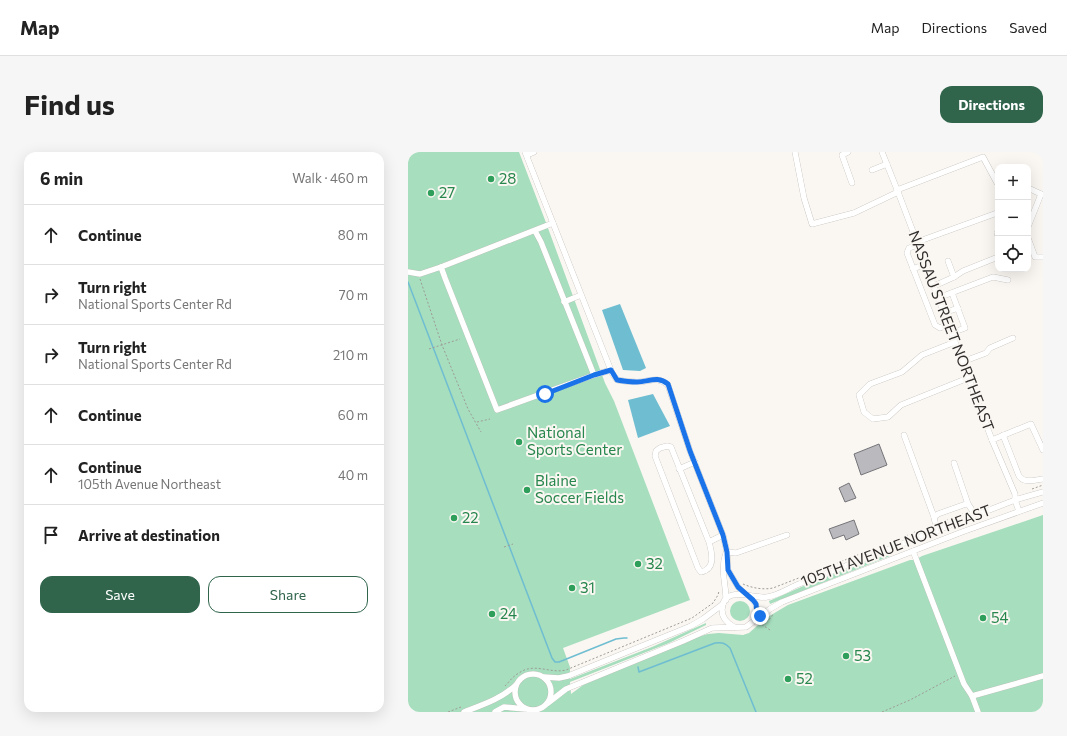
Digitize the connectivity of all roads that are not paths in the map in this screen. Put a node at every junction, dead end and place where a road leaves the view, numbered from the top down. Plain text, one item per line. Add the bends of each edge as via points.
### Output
1 (534, 152) edge
2 (795, 152) edge
3 (848, 152) edge
4 (882, 152) edge
5 (526, 153) edge
6 (887, 164) junction
7 (872, 170) dead end
8 (995, 178) edge
9 (852, 183) dead end
10 (1031, 189) edge
11 (898, 191) junction
12 (1042, 194) edge
13 (995, 214) edge
14 (1031, 221) edge
15 (553, 223) junction
16 (535, 231) junction
17 (1028, 236) edge
18 (918, 244) junction
19 (1043, 257) edge
20 (995, 258) edge
21 (948, 261) dead end
22 (925, 264) junction
23 (441, 267) junction
24 (913, 269) junction
25 (408, 272) edge
26 (954, 277) junction
27 (1008, 280) dead end
28 (934, 286) junction
29 (952, 293) junction
30 (581, 295) junction
31 (938, 298) junction
32 (564, 302) junction
33 (958, 308) junction
34 (944, 313) junction
35 (948, 325) junction
36 (951, 333) junction
37 (1013, 338) dead end
38 (955, 342) junction
39 (962, 362) junction
40 (611, 370) junction
41 (594, 375) junction
42 (968, 378) junction
43 (1003, 435) junction
44 (904, 436) dead end
45 (992, 440) junction
46 (1043, 450) edge
47 (695, 462) junction
48 (954, 463) dead end
49 (679, 469) junction
50 (1043, 479) edge
51 (1043, 492) edge
52 (1015, 500) junction
53 (1043, 503) edge
54 (968, 504) junction
55 (1019, 511) junction
56 (974, 516) junction
57 (934, 517) junction
58 (937, 531) junction
59 (723, 535) junction
60 (787, 535) dead end
61 (709, 542) junction
62 (727, 552) junction
63 (913, 552) junction
64 (747, 595) junction
65 (724, 602) junction
66 (755, 619) junction
67 (734, 627) junction
68 (1043, 676) edge
69 (544, 677) junction
70 (516, 685) junction
71 (972, 696) junction
72 (548, 703) junction
73 (462, 710) edge
74 (529, 710) edge
75 (495, 712) edge
76 (546, 712) edge
77 (978, 712) edge

1 - 5 street
2 - 11 street via 812,224 854,213
3 - 9 street via 842,155
4 - 6 street, NASSAU STREET NORTHEAST
5 - 15 street
6 - 7 street
6 - 11 street, NASSAU STREET NORTHEAST
8 - 11 street via 983,157
10 - 12 street
11 - 18 street, NASSAU STREET NORTHEAST
12 - 14 street
13 - 18 street
15 - 16 street
15 - 30 street
16 - 23 street
16 - 32 street
17 - 19 street via 1036,257
18 - 22 street, NASSAU STREET NORTHEAST
18 - 24 street via 909,248 907,253
20 - 26 street
21 - 26 street
22 - 24 street
22 - 28 street, NASSAU STREET NORTHEAST
23 - 25 street via 420,274
23 - 41 street via 497,410
24 - 35 street via 934,325 940,328
26 - 28 street
27 - 29 street via 994,277
28 - 31 street, NASSAU STREET NORTHEAST
29 - 31 street
29 - 33 street
30 - 32 street
30 - 40 street
31 - 34 street, NASSAU STREET NORTHEAST
32 - 41 street
33 - 34 street
33 - 36 street via 965,328
34 - 35 street, NASSAU STREET NORTHEAST
35 - 36 street, NASSAU STREET NORTHEAST
36 - 38 street, NASSAU STREET NORTHEAST
37 - 39 street via 990,348 986,353
38 - 39 street, NASSAU STREET NORTHEAST
38 - 42 street via 922,355 902,372 870,384 859,395 864,412 873,419 888,417 901,405
39 - 42 street, NASSAU STREET NORTHEAST
40 - 41 street
40 - 47 street via 617,380 638,382 653,379 668,384
42 - 45 street, NASSAU STREET NORTHEAST
43 - 45 street
43 - 46 street via 1031,424
43 - 50 street via 1022,480 1027,482
44 - 57 street
45 - 52 street, NASSAU STREET NORTHEAST via 1015,494
47 - 49 street
47 - 59 street
48 - 54 street
49 - 61 street
49 - 61 street via 671,448 667,446 656,451 701,572 707,571 710,567 712,555
51 - 52 street, 105TH AVENUE NORTHEAST
52 - 55 street, NASSAU STREET NORTHEAST
52 - 56 street, 105TH AVENUE NORTHEAST
53 - 55 street, 105TH AVENUE NORTHEAST
54 - 56 street
54 - 57 street
55 - 63 street, 105TH AVENUE NORTHEAST
56 - 58 street, 105TH AVENUE NORTHEAST
57 - 58 street
58 - 64 street, 105TH AVENUE NORTHEAST via 772,596
59 - 61 street
59 - 62 street
60 - 62 street via 736,553
62 - 64 street via 728,570 738,587
62 - 65 street via 723,572
63 - 66 street, 105TH AVENUE NORTHEAST via 782,602
63 - 71 street via 964,684
64 - 65 street, 105TH AVENUE NORTHEAST via 732,595
64 - 66 street via 756,604
65 - 67 street via 723,616
65 - 69 street, 105TH AVENUE NORTHEAST via 691,626 568,676
66 - 67 street, 105TH AVENUE NORTHEAST via 746,627
67 - 72 street, 105TH AVENUE NORTHEAST via 712,628 566,689
68 - 71 street
69 - 70 street, 105TH AVENUE NORTHEAST via 532,673 525,675
69 - 72 street via 552,693
70 - 73 street, 105TH AVENUE NORTHEAST via 497,699
70 - 74 street via 515,697
71 - 77 street
72 - 74 street, 105TH AVENUE NORTHEAST via 541,708
72 - 76 street
74 - 75 street, 105TH AVENUE NORTHEAST via 504,707

